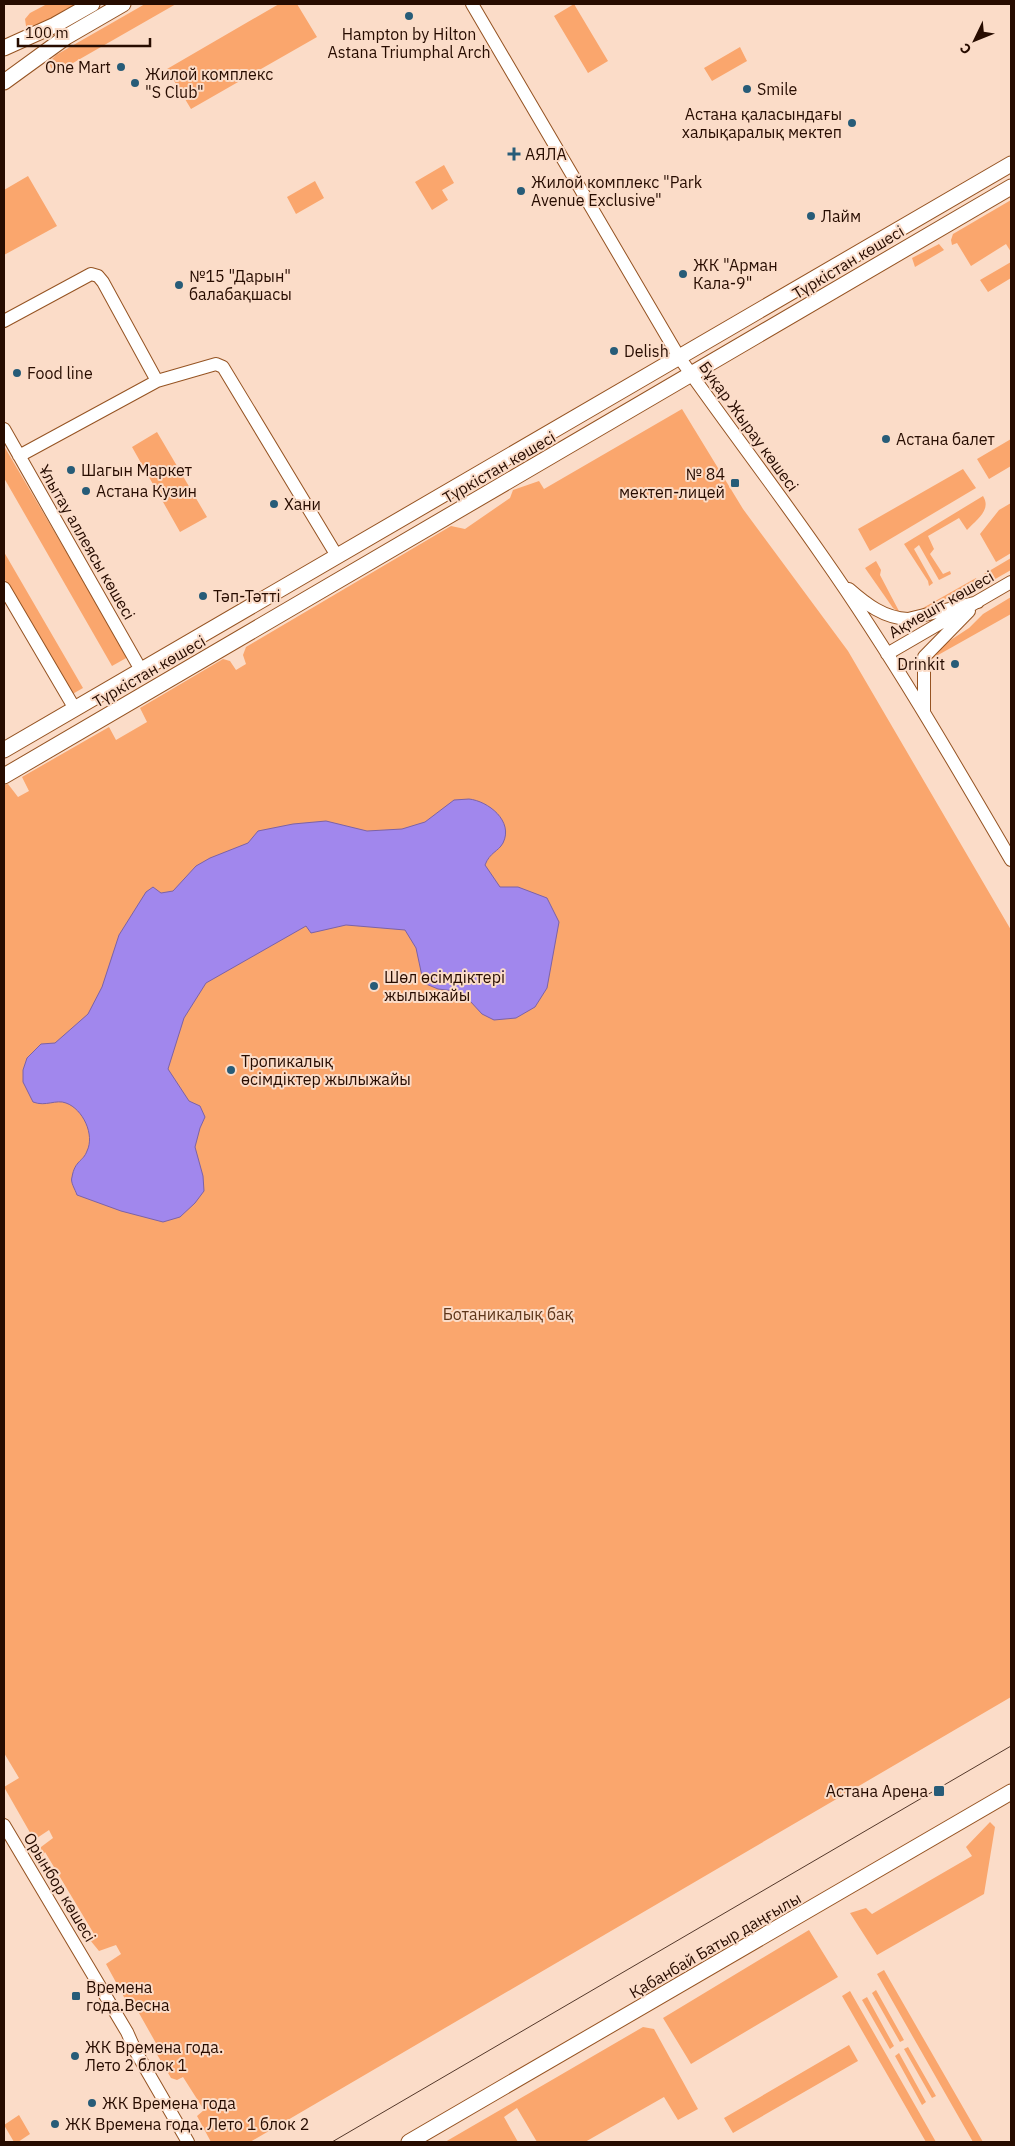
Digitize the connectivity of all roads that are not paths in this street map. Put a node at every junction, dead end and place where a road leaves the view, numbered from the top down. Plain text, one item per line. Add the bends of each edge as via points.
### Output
1 (92, 4) edge
2 (123, 4) edge
3 (472, 4) edge
4 (4, 48) edge
5 (4, 82) edge
6 (1011, 166) edge
7 (988, 178) junction
8 (1011, 178) edge
9 (1011, 187) edge
10 (985, 202) junction
11 (4, 321) edge
12 (679, 356) junction
13 (692, 374) junction
14 (157, 381) junction
15 (4, 429) edge
16 (19, 456) junction
17 (337, 556) junction
18 (838, 579) junction
19 (1011, 582) edge
20 (4, 588) edge
21 (978, 602) junction
22 (887, 654) junction
23 (141, 670) junction
24 (145, 694) junction
25 (79, 706) junction
26 (924, 712) junction
27 (88, 727) junction
28 (4, 750) edge
29 (4, 776) edge
30 (1011, 860) edge
31 (1011, 1792) edge
32 (5, 1829) edge
33 (436, 2127) junction
34 (188, 2142) edge
35 (409, 2142) edge
36 (414, 2142) edge

1 - 4 main road
2 - 5 main road via 66,37
3 - 12 street, Бұқар Жырау көшесі
6 - 7 main road, Түркістан көшесі
6 - 8 main road
7 - 10 main road via 995,193
7 - 12 main road, Түркістан көшесі
9 - 10 main road, Түркістан көшесі
10 - 13 main road, Түркістан көшесі
11 - 14 street via 91,274 98,276
12 - 13 street, Бұқар Жырау көшесі
12 - 17 main road, Түркістан көшесі
13 - 18 street, Бұқар Жырау көшесі
13 - 24 main road, Түркістан көшесі
14 - 16 street
14 - 17 street via 209,364 223,367
15 - 16 street, Ұлытау аллеясы көшесі
16 - 23 street, Ұлытау аллеясы көшесі
17 - 23 main road, Түркістан көшесі
18 - 21 street via 868,605 901,619
18 - 22 street, Бұқар Жырау көшесі
19 - 21 street, Ақмешіт көшесі
20 - 25 street
21 - 22 street, Ақмешіт көшесі
21 - 26 street via 924,657
22 - 26 street, Бұқар Жырау көшесі
23 - 24 main road via 131,680 130,687 133,692
23 - 25 main road, Түркістан көшесі
24 - 27 main road, Түркістан көшесі
25 - 27 main road via 90,703 98,713
25 - 28 main road, Түркістан көшесі
26 - 30 street, Бұқар Жырау көшесі
27 - 29 main road, Түркістан көшесі
31 - 33 main road, Қабанбай Батыр даңғылы
32 - 34 street, Орынбор көшесі via 127,2032
33 - 35 main road, Қабанбай Батыр даңғылы
33 - 36 main road, Қабанбай Батыр даңғылы

